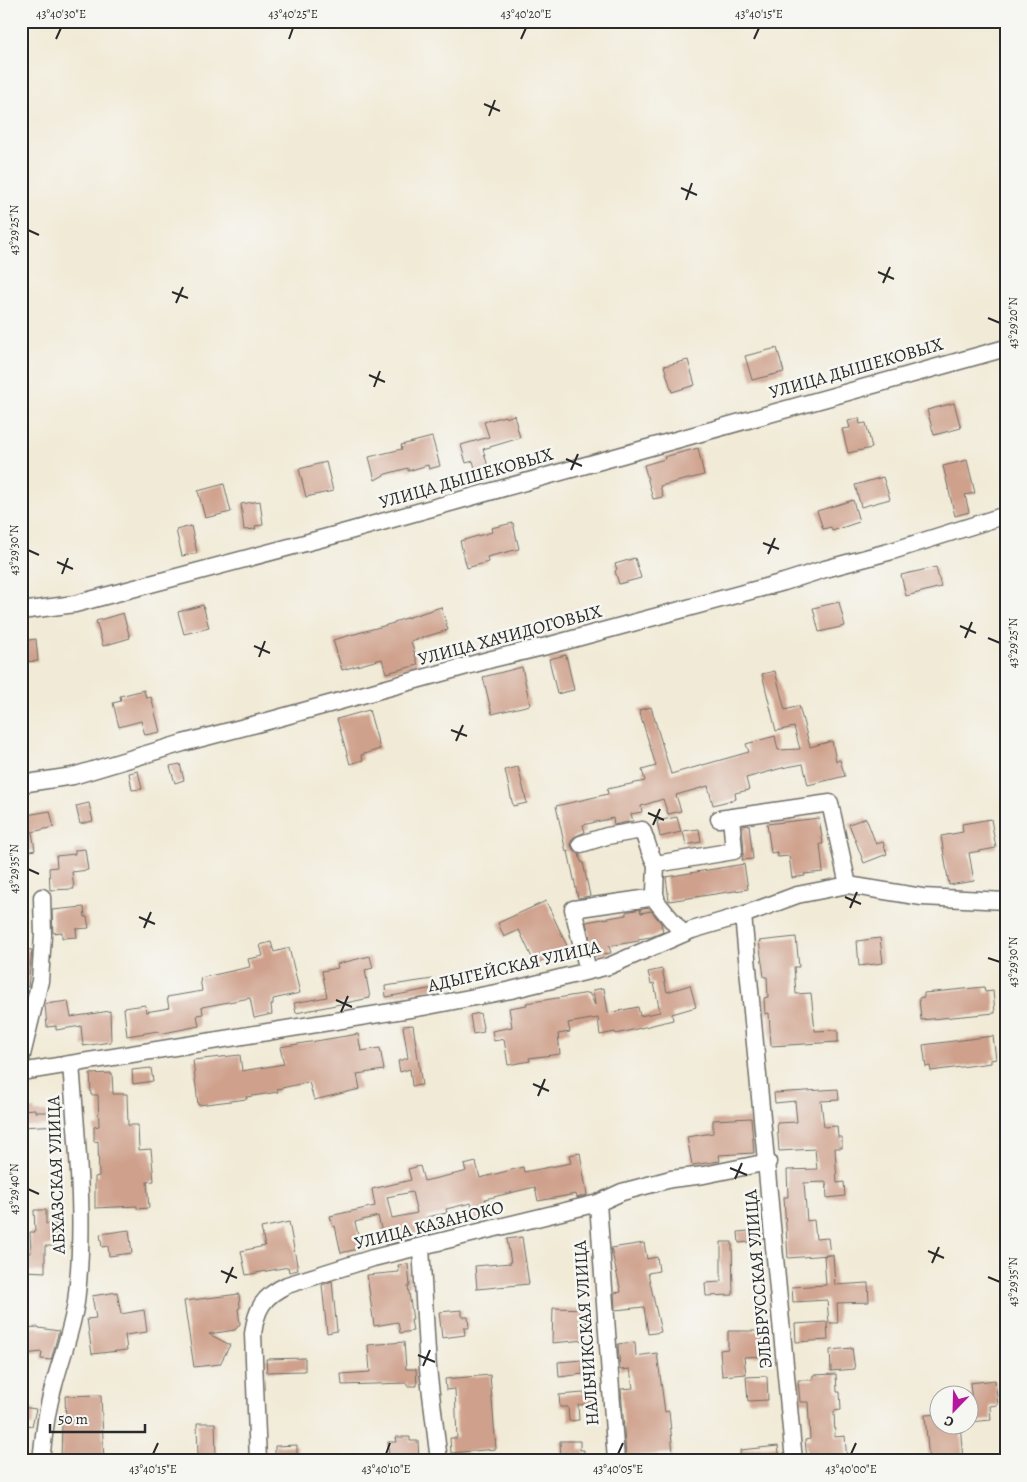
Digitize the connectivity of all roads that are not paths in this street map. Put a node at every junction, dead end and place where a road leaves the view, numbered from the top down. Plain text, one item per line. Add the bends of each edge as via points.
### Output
1 (1006, 348) edge
2 (1006, 515) edge
3 (21, 611) edge
4 (21, 784) edge
5 (581, 844) dead end
6 (656, 864) junction
7 (848, 885) junction
8 (42, 897) dead end
9 (656, 897) junction
10 (1006, 901) edge
11 (744, 916) junction
12 (683, 934) junction
13 (588, 971) junction
14 (21, 1059) edge
15 (71, 1064) junction
16 (21, 1072) edge
17 (768, 1162) junction
18 (598, 1203) junction
19 (421, 1248) junction
20 (41, 1461) edge
21 (258, 1461) edge
22 (438, 1461) edge
23 (616, 1461) edge
24 (794, 1461) edge

1 - 3 street, УЛИЦА ДЫШЕКОВЫХ via 326,538 75,604
2 - 4 street, УЛИЦА ХАЧИДОГОВЫХ via 784,582 183,742 73,776
5 - 6 street via 642,830
6 - 7 street via 734,851 725,818 830,803
6 - 9 street
7 - 10 street, АДЫГЕЙСКАЯ УЛИЦА via 922,897
7 - 11 street, АДЫГЕЙСКАЯ УЛИЦА via 797,895
8 - 14 street via 40,981
9 - 12 street
9 - 13 street via 573,909
11 - 12 street, АДЫГЕЙСКАЯ УЛИЦА
11 - 17 street, ЭЛЬБРУССКАЯ УЛИЦА
12 - 13 street, АДЫГЕЙСКАЯ УЛИЦА via 609,966
13 - 15 street, АДЫГЕЙСКАЯ УЛИЦА via 437,1004
15 - 16 street, АДЫГЕЙСКАЯ УЛИЦА
15 - 20 street, АБХАЗСКАЯ УЛИЦА via 80,1194 78,1280 71,1328 49,1404
17 - 18 street, УЛИЦА КАЗАНОКО via 704,1176 671,1179 622,1192
17 - 24 street, ЭЛЬБРУССКАЯ УЛИЦА
18 - 19 street, УЛИЦА КАЗАНОКО
18 - 23 street, НАЛЬЧИКСКАЯ УЛИЦА
19 - 21 street, УЛИЦА КАЗАНОКО via 373,1258 286,1285 274,1291 260,1306 253,1334
19 - 22 street via 428,1369

